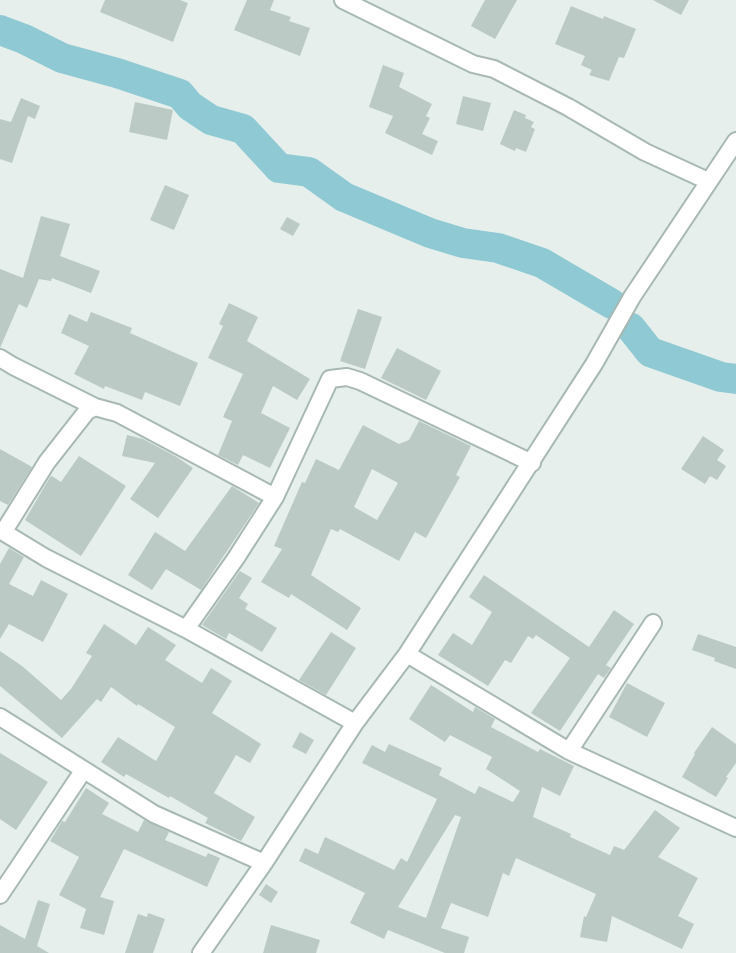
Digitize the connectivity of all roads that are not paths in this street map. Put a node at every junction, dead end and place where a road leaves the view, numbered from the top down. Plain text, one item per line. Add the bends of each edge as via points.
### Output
1 (343, 0) edge
2 (736, 141) edge
3 (708, 182) junction
4 (0, 358) edge
5 (95, 407) junction
6 (532, 463) junction
7 (275, 497) junction
8 (2, 531) edge
9 (653, 623) dead end
10 (186, 628) junction
11 (407, 654) junction
12 (0, 717) edge
13 (355, 723) junction
14 (569, 751) junction
15 (83, 771) junction
16 (736, 828) edge
17 (264, 863) junction
18 (0, 895) edge
19 (210, 951) edge

1 - 3 street via 464,60 494,69
2 - 3 street
3 - 6 street via 632,297
4 - 5 street
5 - 7 street via 117,412
5 - 8 street via 87,411 55,452
6 - 7 street via 347,376 330,379
6 - 11 street
7 - 10 street
8 - 10 street via 46,558
9 - 14 street
10 - 13 street
11 - 13 street
11 - 14 street
12 - 15 street
13 - 17 street
14 - 16 street
15 - 17 street via 154,814
15 - 18 street
17 - 19 street

